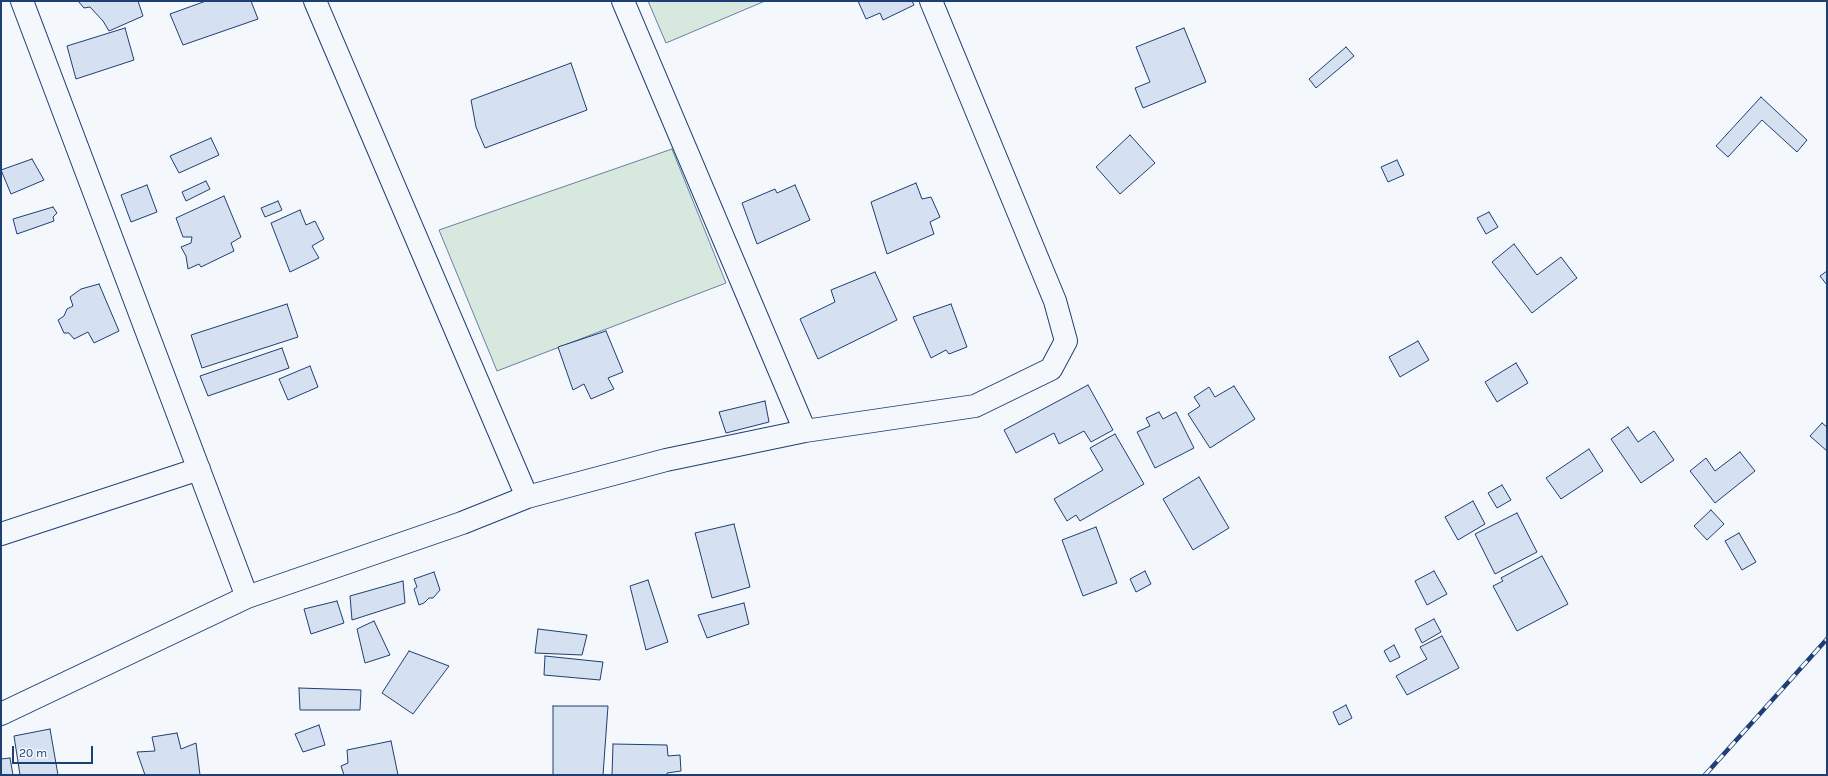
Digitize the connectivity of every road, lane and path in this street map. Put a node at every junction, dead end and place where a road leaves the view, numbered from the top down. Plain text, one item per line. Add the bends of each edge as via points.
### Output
1 (22, 1) edge
2 (315, 1) edge
3 (623, 1) edge
4 (931, 1) edge
5 (805, 431) junction
6 (198, 469) junction
7 (527, 497) junction
8 (1, 534) edge
9 (247, 597) junction
10 (1, 714) edge

1 - 6 street
2 - 7 street
3 - 5 street
4 - 5 street via 1055,301 1066,341 1051,370 975,406
5 - 7 street via 666,460
6 - 8 street
6 - 9 street
7 - 9 street via 462,523
9 - 10 street

